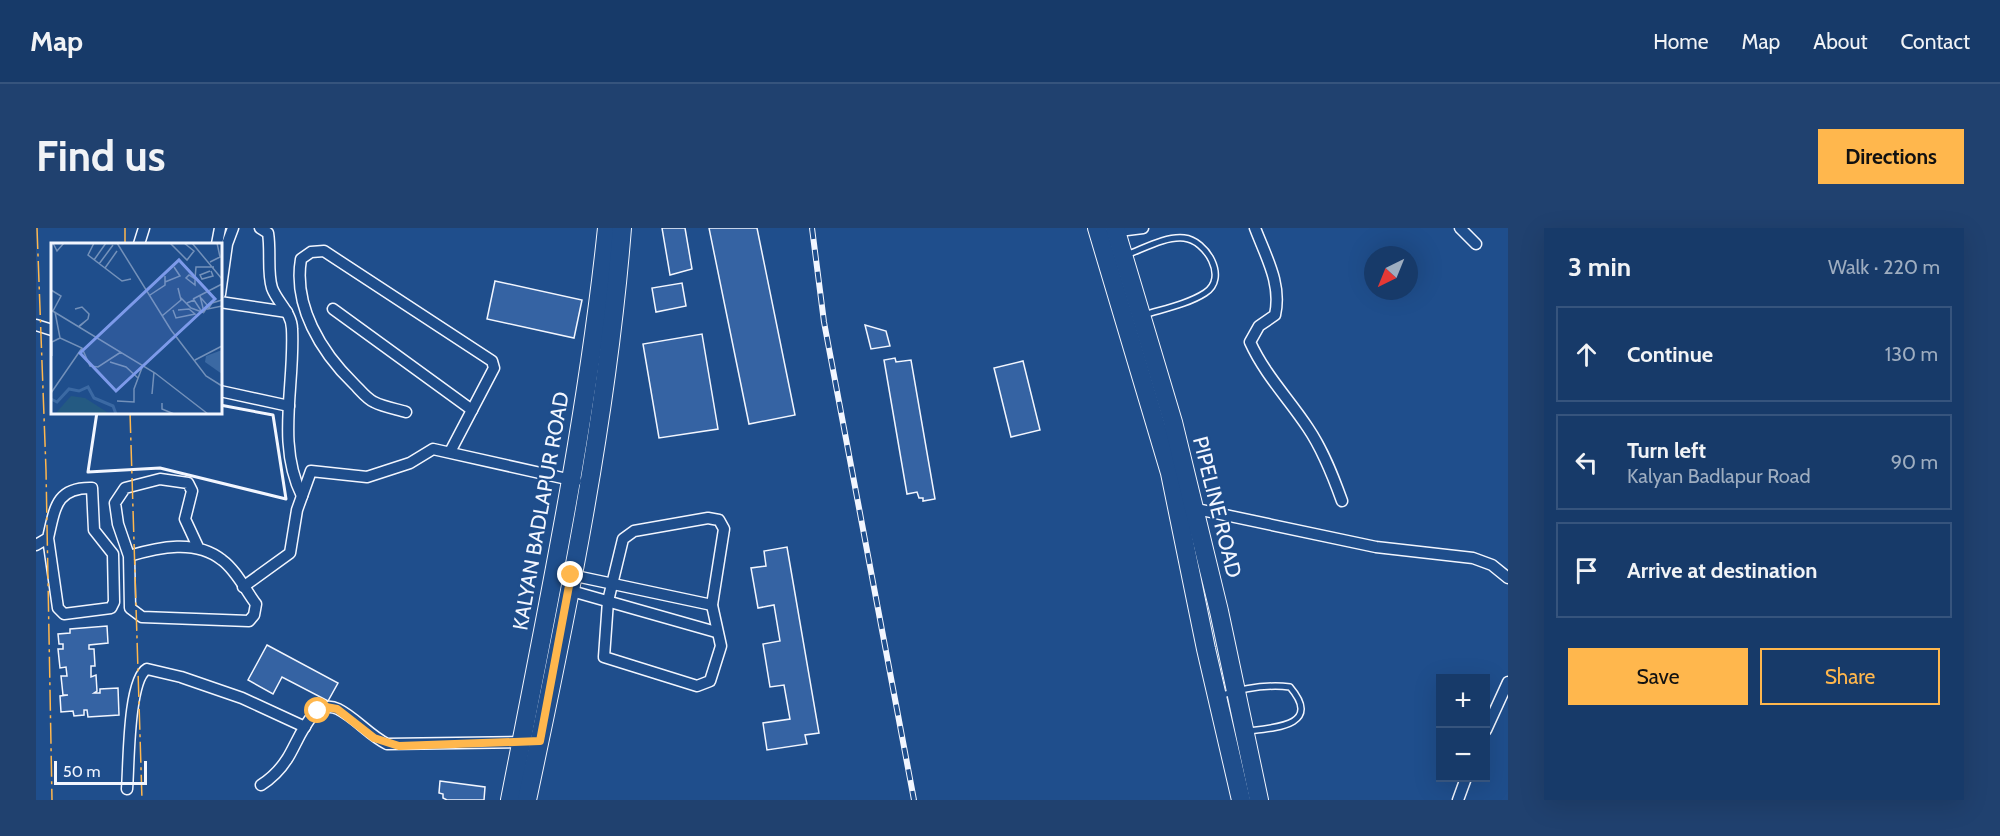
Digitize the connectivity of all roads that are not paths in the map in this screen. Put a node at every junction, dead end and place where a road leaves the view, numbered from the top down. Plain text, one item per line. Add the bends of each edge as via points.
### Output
1 (144, 228) edge
2 (220, 228) edge
3 (233, 228) edge
4 (260, 228) edge
5 (607, 228) edge
6 (622, 228) edge
7 (1143, 228) edge
8 (1255, 228) edge
9 (1460, 228) edge
10 (1107, 230) edge
11 (139, 243) edge
12 (217, 243) edge
13 (1476, 244) dead end
14 (1121, 256) junction
15 (222, 280) edge
16 (222, 302) edge
17 (333, 309) dead end
18 (287, 312) junction
19 (1132, 319) junction
20 (36, 325) edge
21 (51, 330) edge
22 (222, 385) edge
23 (222, 391) edge
24 (288, 401) junction
25 (472, 410) junction
26 (406, 412) dead end
27 (450, 452) junction
28 (580, 481) junction
29 (302, 496) junction
30 (1342, 501) dead end
31 (1186, 507) junction
32 (48, 538) junction
33 (36, 545) edge
34 (198, 547) junction
35 (129, 556) junction
36 (1508, 578) edge
37 (570, 583) junction
38 (611, 585) junction
39 (243, 587) junction
40 (608, 601) junction
41 (712, 605) junction
42 (716, 632) junction
43 (1508, 682) edge
44 (1236, 690) junction
45 (1217, 696) junction
46 (305, 727) junction
47 (1486, 728) edge
48 (1245, 732) junction
49 (1226, 734) junction
50 (531, 741) junction
51 (1464, 782) edge
52 (261, 785) dead end
53 (127, 789) dead end
54 (510, 800) edge
55 (527, 800) edge
56 (1241, 800) edge
57 (1259, 800) edge
58 (1458, 800) edge

1 - 11 street
2 - 12 street
3 - 15 street
4 - 18 street via 268,233 272,288
5 - 28 main road, KALYAN BADLAPUR ROAD
6 - 28 main road, KALYAN BADLAPUR ROAD via 616,303
7 - 10 street
8 - 30 street via 1277,286 1278,299 1275,315 1259,326 1250,342 1272,380 1309,429
9 - 13 street
10 - 14 main road, PIPELINE ROAD
10 - 19 main road, PIPELINE ROAD
14 - 19 main road, PIPELINE ROAD
14 - 19 lane via 1172,238 1183,238 1200,244 1214,264 1213,285 1205,294
16 - 18 street
17 - 25 street
18 - 24 street via 292,326
19 - 31 main road, PIPELINE ROAD via 1173,423
20 - 21 street
22 - 24 street
23 - 24 street
24 - 29 street via 292,477
25 - 26 street via 494,368 492,361 324,251 310,252 301,259 298,273 303,305 316,337 339,370 372,402
25 - 27 street
27 - 28 street
27 - 29 street via 433,449 410,463 368,477 311,471
28 - 37 main road, KALYAN BADLAPUR ROAD
28 - 50 main road, KALYAN BADLAPUR ROAD
29 - 39 street via 290,553
31 - 36 street via 1376,547 1473,558 1492,565
31 - 44 main road, PIPELINE ROAD
31 - 45 main road, PIPELINE ROAD
32 - 32 street via 58,608 64,614 111,609 113,554 94,530 92,488 75,488 64,495 56,506
32 - 33 street
34 - 35 street via 156,548
34 - 35 street via 185,519 192,491 188,483 160,479 125,488 115,503
34 - 39 street via 223,560
35 - 39 street via 130,608 142,617 249,621 256,604
37 - 38 street
37 - 40 street
37 - 50 main road, KALYAN BADLAPUR ROAD
38 - 40 street
38 - 41 street
38 - 41 street via 621,543 634,531 714,518 724,529
40 - 42 street
40 - 42 street via 604,657 697,686 710,681 721,646
41 - 42 street
43 - 47 street
44 - 45 lane
44 - 48 main road, PIPELINE ROAD
44 - 48 lane via 1278,685 1290,687 1299,697 1300,711 1288,726
45 - 49 main road, PIPELINE ROAD
46 - 50 street via 326,707 337,709 387,744
46 - 52 street via 288,758
46 - 53 street via 242,698 147,669 135,689
48 - 49 lane
48 - 57 main road, PIPELINE ROAD
49 - 56 main road, PIPELINE ROAD
50 - 54 main road, KALYAN BADLAPUR ROAD
50 - 55 main road, KALYAN BADLAPUR ROAD
51 - 58 street

